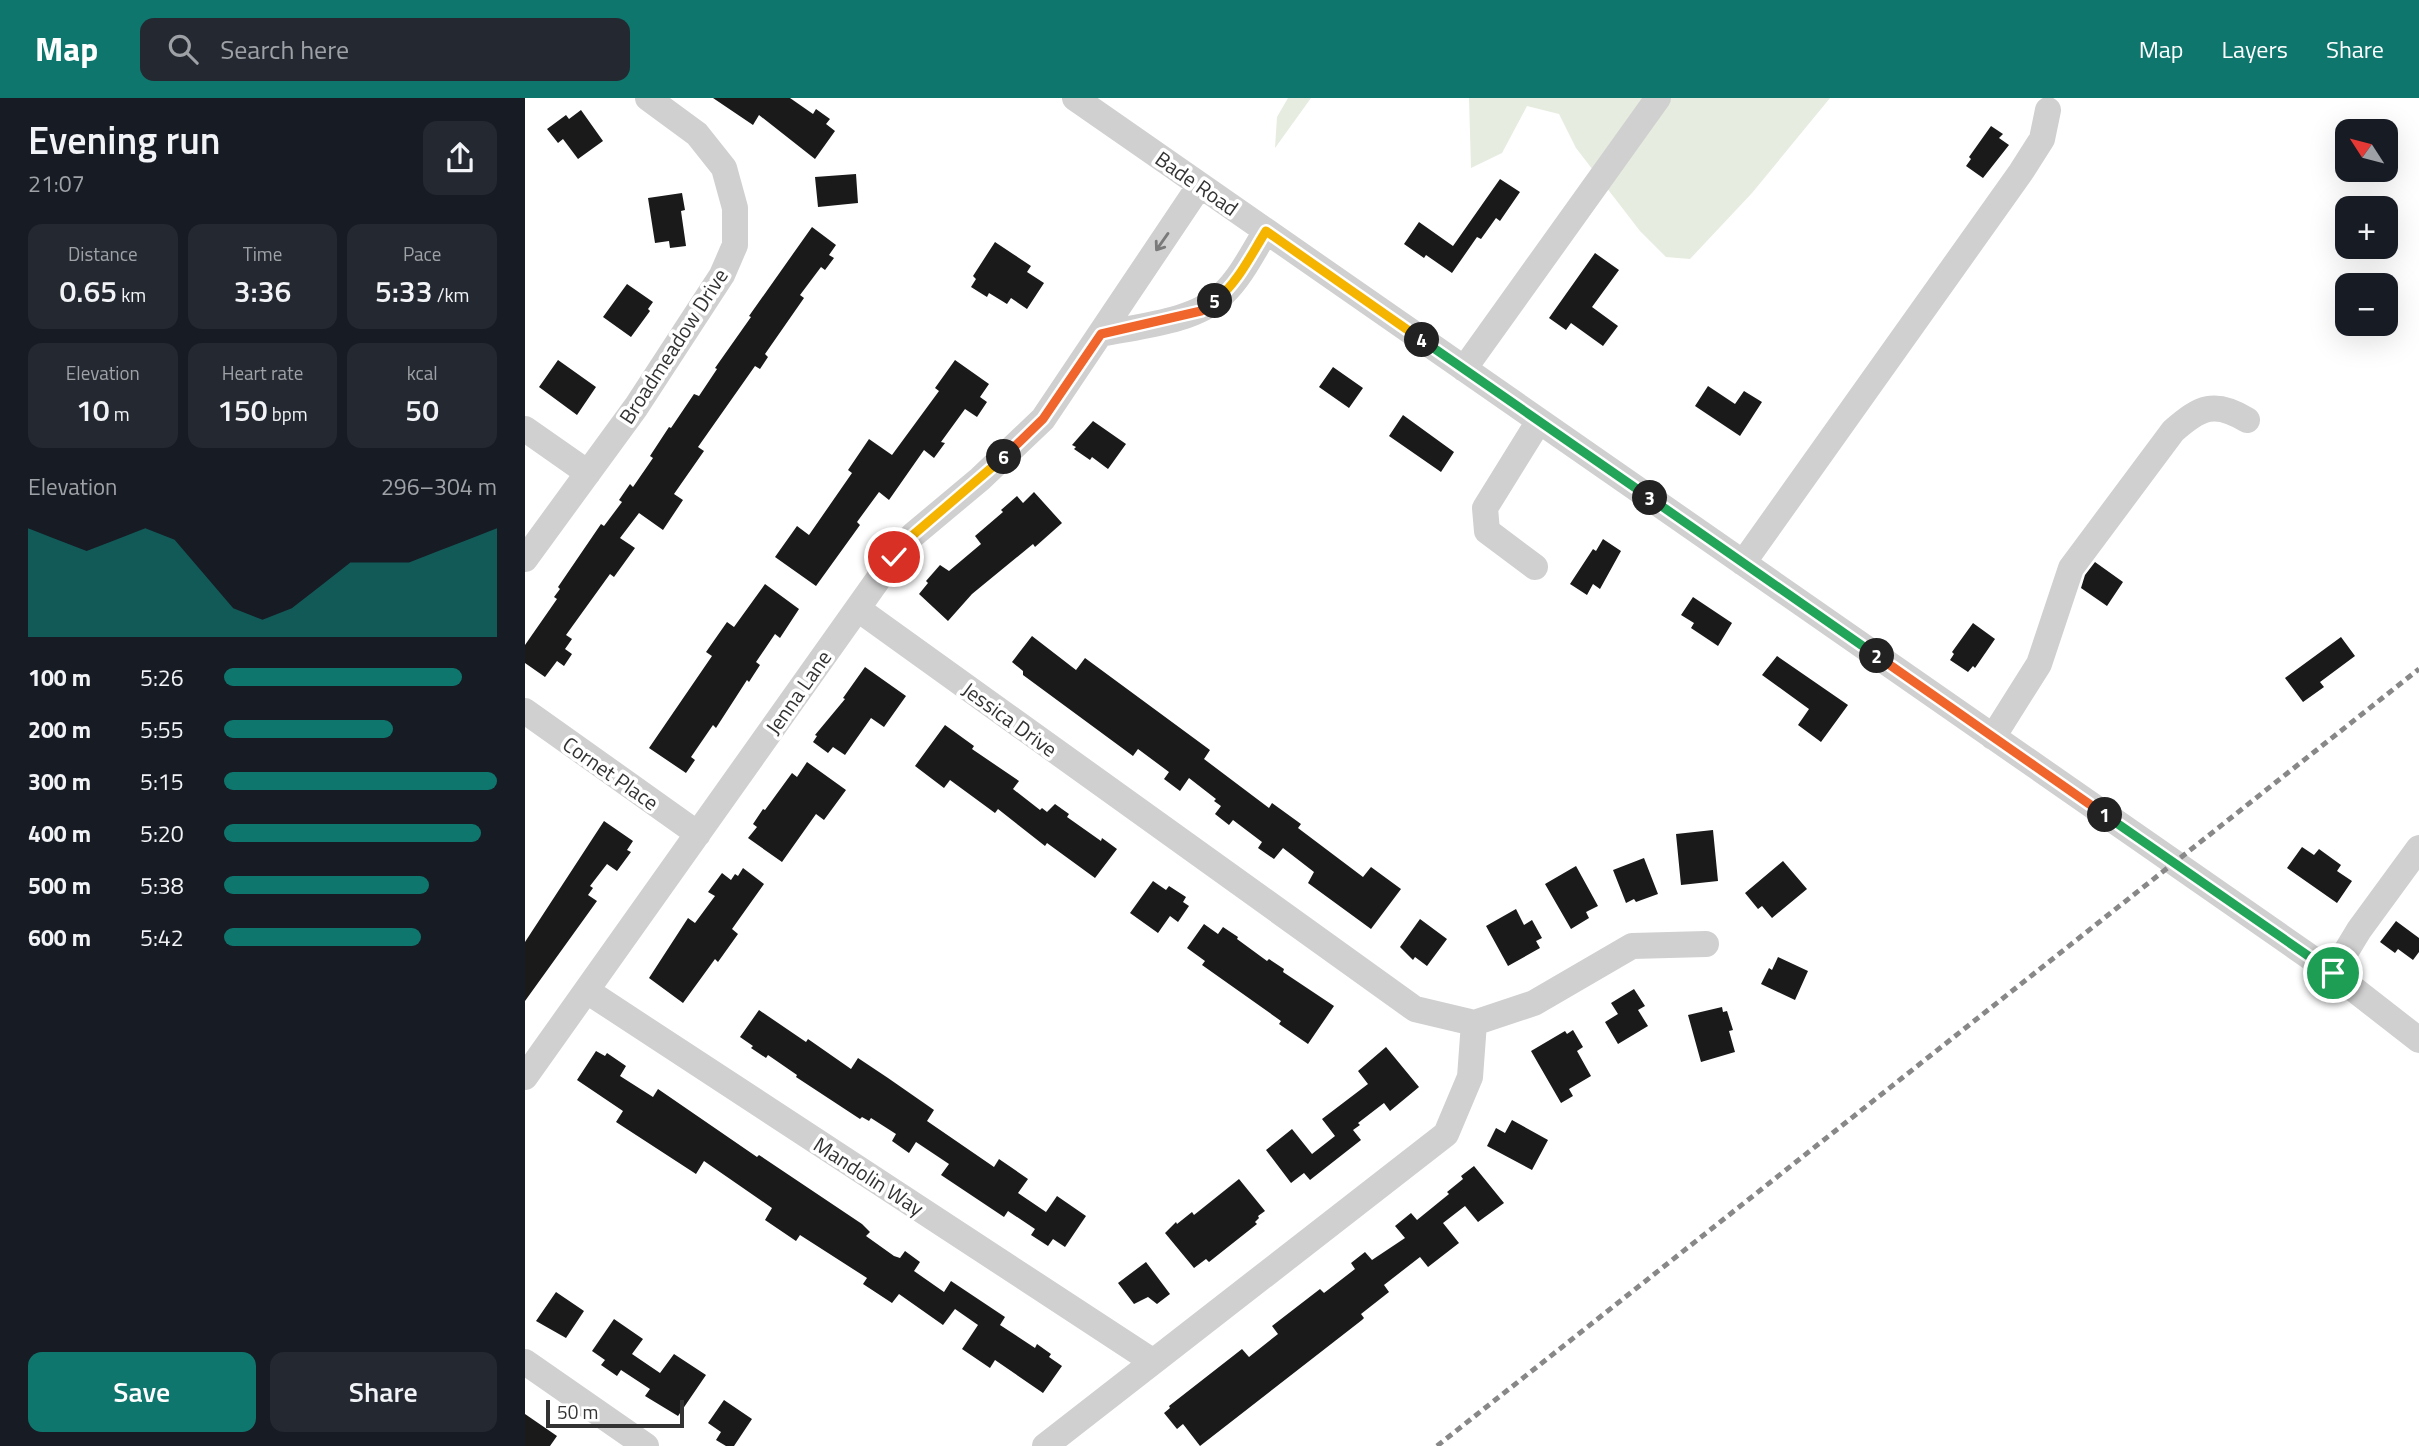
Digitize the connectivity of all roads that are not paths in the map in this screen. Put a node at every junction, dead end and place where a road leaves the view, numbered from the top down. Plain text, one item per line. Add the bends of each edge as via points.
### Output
1 (648, 98) edge
2 (1075, 98) edge
3 (1658, 98) edge
4 (2048, 110) dead end
5 (1200, 186) junction
6 (1266, 231) junction
7 (1101, 334) junction
8 (1464, 369) junction
9 (2247, 420) dead end
10 (1539, 421) junction
11 (525, 429) edge
12 (588, 473) junction
13 (525, 559) edge
14 (1743, 563) junction
15 (1535, 567) dead end
16 (857, 609) junction
17 (525, 711) edge
18 (1993, 737) junction
19 (698, 834) junction
20 (2419, 848) edge
21 (1706, 944) dead end
22 (2333, 973) junction
23 (587, 991) junction
24 (1474, 1023) junction
25 (2419, 1040) edge
26 (525, 1077) edge
27 (1152, 1361) junction
28 (525, 1362) edge
29 (646, 1446) edge
30 (1045, 1446) edge

1 - 12 street, Broadmeadow Drive via 697,134 724,168 735,208 735,246 722,275
2 - 5 street, Bade Road
3 - 8 street
4 - 14 street via 2034,153
5 - 6 street, Bade Road
5 -> 7 street, Jenna Lane
6 - 7 street via 1224,294 1201,311
6 - 8 street, Bade Road
7 - 16 street, Jenna Lane via 1043,419 913,535
8 - 10 street, Bade Road
9 - 18 street via 2232,411 2205,409 2173,431 2071,569 2039,664
10 - 14 street, Bade Road
10 - 15 street via 1485,508 1487,531
11 - 12 street
12 - 13 street, Broadmeadow Drive
14 - 18 street, Bade Road
16 - 19 street, Jenna Lane
16 - 24 street, Jessica Drive via 1415,1009
17 - 19 street, Cornet Place
18 - 22 street, Bade Road
19 - 23 street, Jenna Lane
20 - 22 street
21 - 24 street via 1632,946 1534,1003
22 - 25 street, Bade Road
23 - 26 street, Jenna Lane
23 - 27 street, Mandolin Way
24 - 27 street via 1470,1077 1446,1134
27 - 30 street
28 - 29 street

